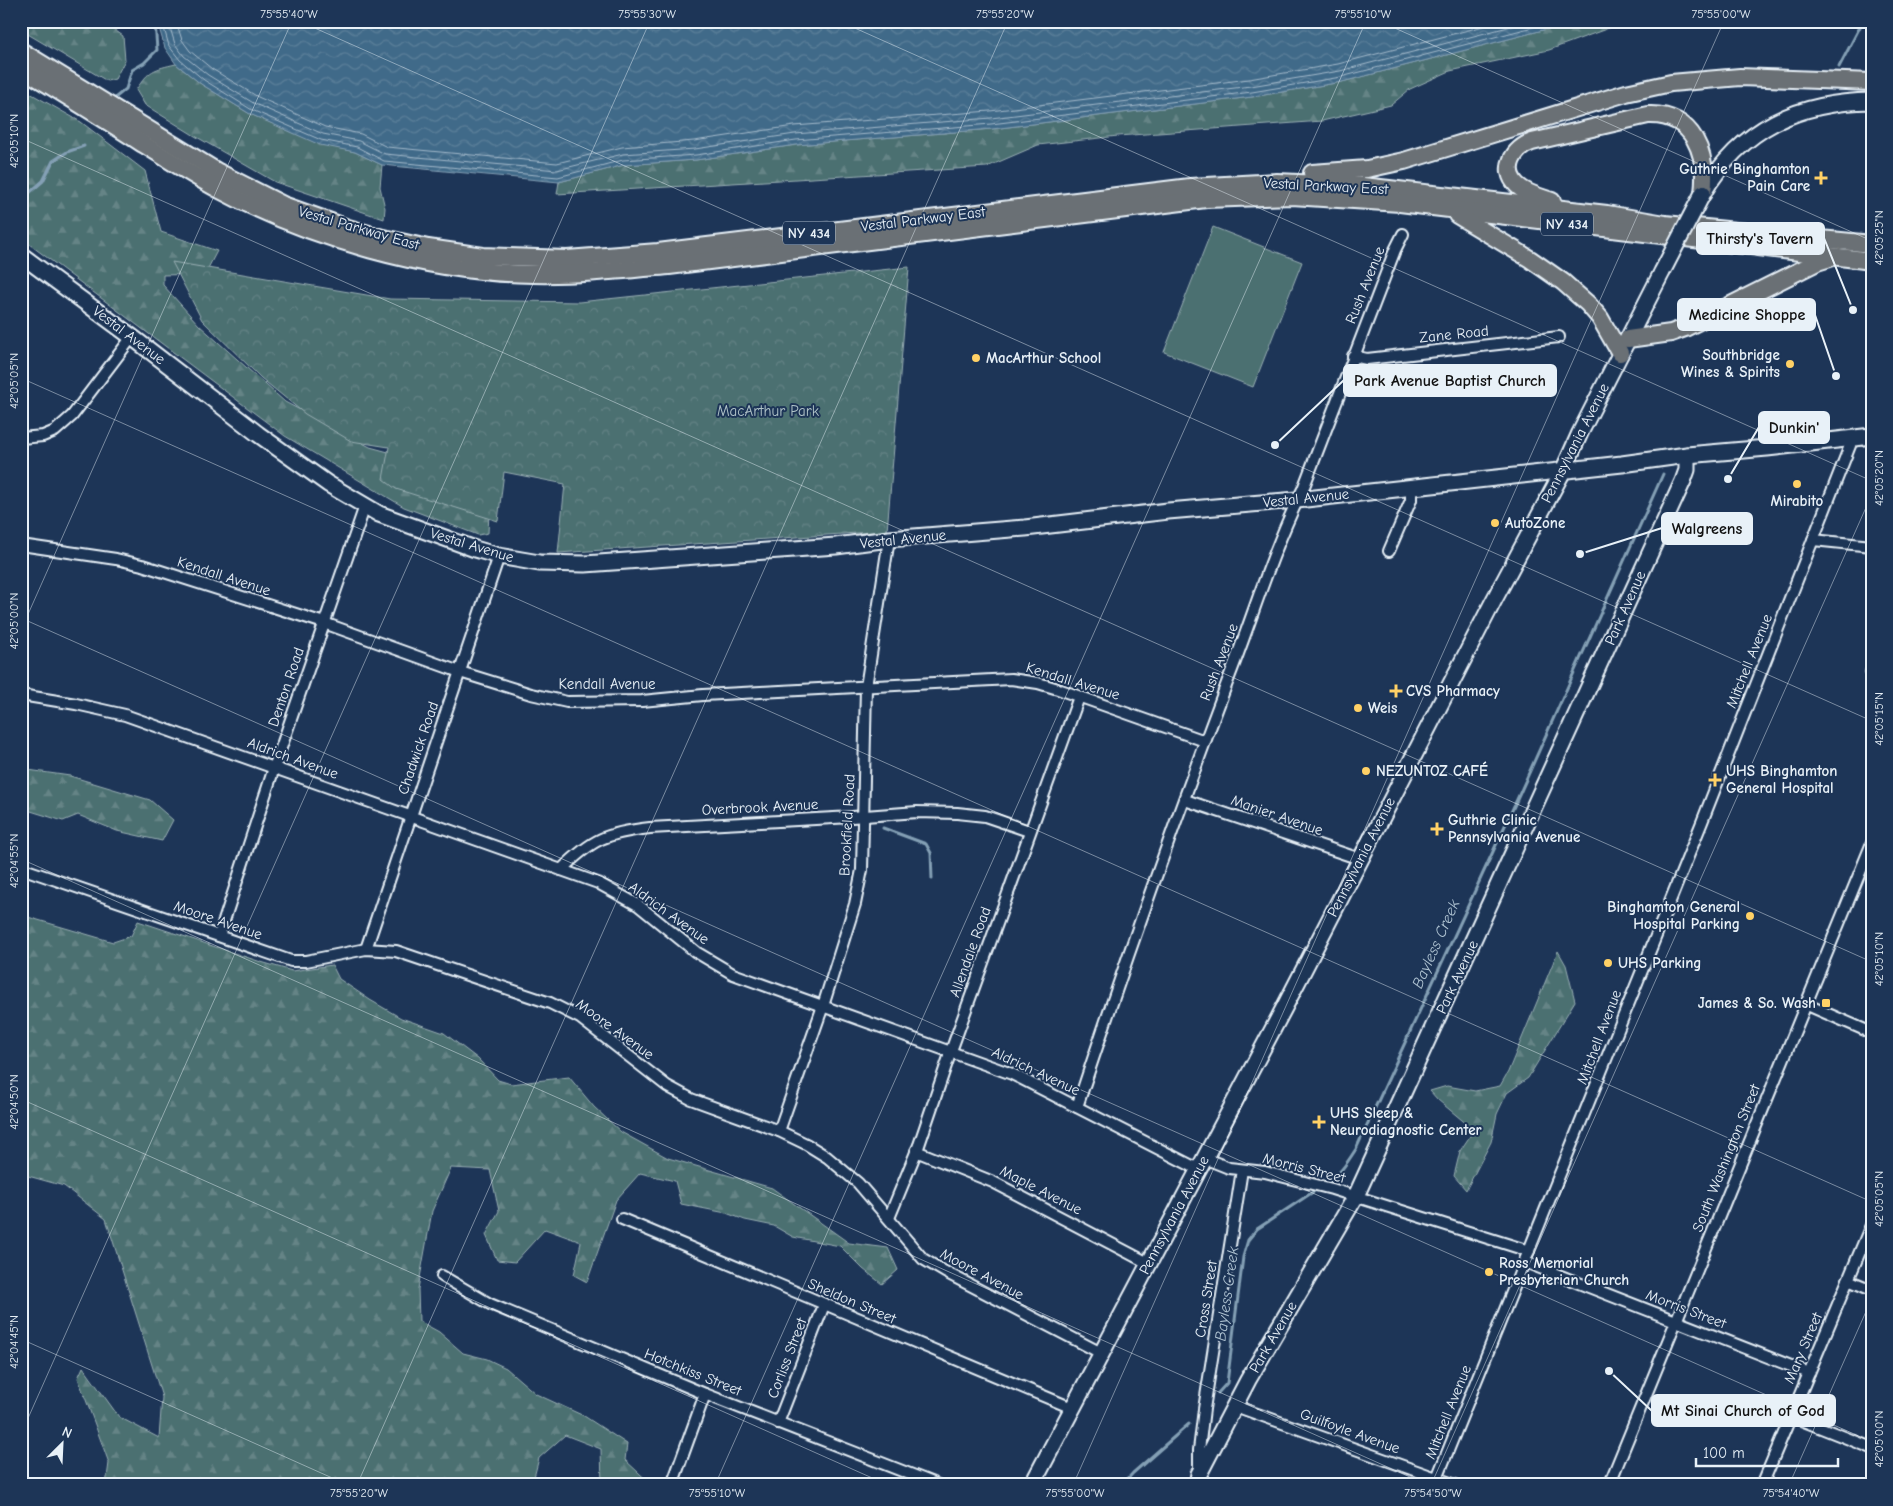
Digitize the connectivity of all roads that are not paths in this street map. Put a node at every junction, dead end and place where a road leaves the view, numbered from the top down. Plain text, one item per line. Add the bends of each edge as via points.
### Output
1 (21, 50) edge
2 (21, 68) edge
3 (1872, 82) edge
4 (1872, 101) edge
5 (1249, 183) junction
6 (1703, 193) junction
7 (1421, 206) junction
8 (1608, 214) junction
9 (1403, 234) dead end
10 (1872, 244) edge
11 (21, 255) edge
12 (1840, 257) junction
13 (1872, 261) edge
14 (132, 336) junction
15 (1559, 337) dead end
16 (1624, 346) junction
17 (1353, 356) junction
18 (1872, 436) edge
19 (21, 438) edge
20 (1853, 438) junction
21 (1686, 455) junction
22 (1563, 470) junction
23 (1411, 487) junction
24 (1297, 500) junction
25 (365, 506) junction
26 (889, 539) junction
27 (1814, 540) junction
28 (21, 545) edge
29 (1872, 546) edge
30 (1389, 551) dead end
31 (500, 556) junction
32 (324, 623) junction
33 (460, 672) junction
34 (866, 687) junction
35 (21, 695) edge
36 (1078, 696) junction
37 (1205, 741) junction
38 (274, 768) junction
39 (1185, 800) junction
40 (864, 816) junction
41 (411, 817) junction
42 (1030, 831) junction
43 (1872, 843) edge
44 (1360, 858) junction
45 (21, 868) edge
46 (561, 870) junction
47 (219, 936) junction
48 (366, 949) junction
49 (1805, 1004) junction
50 (823, 1006) junction
51 (1872, 1033) edge
52 (951, 1051) junction
53 (1077, 1107) junction
54 (779, 1131) junction
55 (916, 1151) junction
56 (1201, 1164) junction
57 (1242, 1170) junction
58 (1356, 1196) junction
59 (889, 1218) junction
60 (622, 1219) dead end
61 (1872, 1223) edge
62 (1527, 1256) junction
63 (1148, 1263) junction
64 (442, 1276) dead end
65 (1848, 1280) junction
66 (1872, 1290) edge
67 (824, 1305) junction
68 (1676, 1321) junction
69 (1101, 1353) junction
70 (1809, 1373) junction
71 (704, 1394) junction
72 (1235, 1406) junction
73 (1072, 1408) junction
74 (1791, 1416) junction
75 (778, 1423) junction
76 (1872, 1448) edge
77 (1437, 1478) junction
78 (1198, 1479) edge
79 (672, 1485) edge
80 (938, 1485) edge
81 (1032, 1485) edge
82 (1456, 1485) edge
83 (1609, 1485) edge
84 (1762, 1485) edge

1 - 5 main road, Vestal Parkway East / NY 434 via 218,172 283,205 383,238 483,256 567,260 658,252 1174,189
2 - 7 main road, Vestal Parkway East / NY 434 via 217,189 289,222 391,254 483,270 532,274 583,273 669,266 1226,198 1314,196
3 - 5 main road via 1750,77 1681,82 1626,94 1394,164 1335,172 1256,176
4 - 6 street, Pennsylvania Avenue via 1838,102 1776,121 1736,150
5 - 8 main road, Vestal Parkway East / NY 434 via 1381,187
6 - 8 main road via 1704,163 1697,142 1682,125 1662,116 1640,116 1532,142 1513,156 1510,173 1521,188 1541,197
6 - 16 street, Pennsylvania Avenue, bridge
7 - 12 main road, Vestal Parkway East / NY 434
7 - 16 main road via 1466,220 1530,259 1588,304
8 - 10 main road, Vestal Parkway East / NY 434 via 1664,224
9 - 17 street, Rush Avenue
11 - 14 street, Vestal Avenue
12 - 13 main road, Vestal Parkway East / NY 434
12 - 16 main road via 1817,262 1678,330
14 - 19 street via 72,416 55,431
14 - 25 street, Vestal Avenue via 258,434
15 - 17 street, Zane Road via 1367,358
16 - 22 street, Pennsylvania Avenue
17 - 24 street, Rush Avenue
18 - 20 street, Vestal Avenue
20 - 21 street, Vestal Avenue
20 - 27 street, Mitchell Avenue
21 - 22 street, Vestal Avenue
21 - 58 street, Park Avenue via 1683,481
22 - 23 street, Vestal Avenue
22 - 44 street, Pennsylvania Avenue
23 - 24 street, Vestal Avenue
23 - 30 street via 1411,500
24 - 26 street, Vestal Avenue
24 - 37 street, Rush Avenue
25 - 31 street, Vestal Avenue via 387,517
25 - 32 street, Denton Road
26 - 31 street, Vestal Avenue via 836,546 585,564 540,563
26 - 34 street, Brookfield Road
27 - 29 street
27 - 62 street, Mitchell Avenue
28 - 32 street, Kendall Avenue via 142,565
31 - 33 street, Chadwick Road
32 - 33 street, Kendall Avenue
32 - 38 street, Denton Road
33 - 34 street, Kendall Avenue via 567,702 642,701
33 - 41 street, Chadwick Road
34 - 36 street, Kendall Avenue via 1011,679 1038,683
34 - 40 street, Brookfield Road
35 - 38 street, Aldrich Avenue via 125,716
36 - 37 street, Kendall Avenue
36 - 42 street, Allendale Road
37 - 39 street, Rush Avenue
38 - 41 street, Aldrich Avenue
38 - 47 street, Denton Road
39 - 44 street, Manier Avenue
39 - 53 street, Rush Avenue
40 - 42 street, Overbrook Avenue via 957,812 986,816
40 - 46 street, Overbrook Avenue via 624,831 585,847
40 - 50 street, Brookfield Road via 862,870 855,904
41 - 46 street, Aldrich Avenue
41 - 48 street, Chadwick Road
42 - 52 street, Allendale Road
43 - 49 street, South Washington Street
44 - 56 street, Pennsylvania Avenue
45 - 47 street, Moore Avenue
46 - 50 street, Aldrich Avenue via 598,883 638,905 696,952 733,974
47 - 48 street, Moore Avenue via 291,961
48 - 54 street, Moore Avenue via 396,951 550,1003 580,1018 667,1086 691,1099
49 - 51 street
49 - 68 street, South Washington Street
50 - 52 street, Aldrich Avenue
50 - 54 street, Brookfield Road
52 - 53 street, Aldrich Avenue via 1012,1074
52 - 55 street, Allendale Road
53 - 56 street, Aldrich Avenue
54 - 59 street, Moore Avenue via 827,1157 858,1183
55 - 59 street, Allendale Road
55 - 63 street, Maple Avenue via 993,1182
56 - 57 street
56 - 63 street, Pennsylvania Avenue
57 - 58 street, Morris Street via 1265,1172
57 - 78 street, Cross Street via 1198,1450
58 - 62 street, Morris Street
58 - 72 street, Park Avenue
59 - 69 street, Moore Avenue via 923,1259
60 - 67 street, Sheldon Street
61 - 65 street, Mary Street
62 - 68 street, Morris Street
62 - 77 street, Mitchell Avenue
63 - 69 street, Pennsylvania Avenue
64 - 71 street, Hotchkiss Street via 490,1304
65 - 66 street
65 - 70 street, Mary Street
67 - 73 street, Sheldon Street
67 - 75 street, Corliss Street
68 - 70 street, Morris Street
68 - 83 street, South Washington Street
69 - 73 street, Pennsylvania Avenue
70 - 74 street, Mary Street
71 - 75 street, Hotchkiss Street
71 - 79 street
72 - 77 street, Guilfoyle Avenue
72 - 78 street, Park Avenue
73 - 81 street, Pennsylvania Avenue
74 - 76 street
74 - 84 street, Mary Street
75 - 80 street, Hotchkiss Street
77 - 82 street, Guilfoyle Avenue

